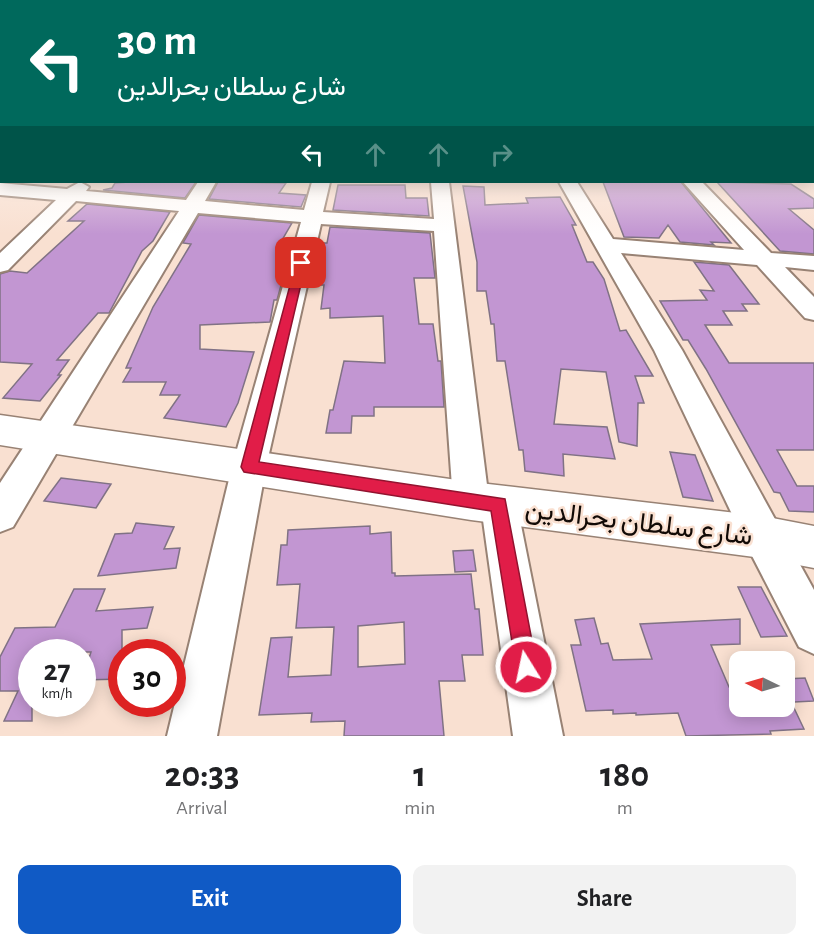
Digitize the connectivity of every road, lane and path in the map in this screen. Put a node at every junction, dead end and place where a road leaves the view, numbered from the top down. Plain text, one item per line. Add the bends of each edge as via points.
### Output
1 (206, 183) edge
2 (321, 183) edge
3 (440, 183) edge
4 (569, 183) edge
5 (693, 183) edge
6 (79, 188) edge
7 (0, 189) edge
8 (191, 207) junction
9 (313, 218) junction
10 (445, 226) junction
11 (607, 245) junction
12 (768, 261) junction
13 (814, 263) edge
14 (0, 265) edge
15 (814, 312) edge
16 (0, 430) edge
17 (46, 437) junction
18 (249, 467) junction
19 (485, 503) junction
20 (0, 515) edge
21 (762, 537) junction
22 (814, 547) edge
23 (814, 632) edge
24 (192, 736) edge
25 (538, 736) edge

1 - 8 street
2 - 9 street
3 - 10 street
4 - 11 street
5 - 12 street
6 - 7 street
6 - 8 street
6 - 14 street
8 - 9 street
8 - 17 street
9 - 10 street
9 - 18 street
10 - 19 street
11 - 12 street
11 - 21 street via 668,350
12 - 13 street
12 - 15 street
16 - 17 street, شارع سلطان بحرالدين
17 - 18 street, شارع سلطان بحرالدين
17 - 20 street
18 - 19 street, شارع سلطان بحرالدين
18 - 24 street
19 - 21 street, شارع سلطان بحرالدين
19 - 25 street
21 - 22 street, شارع سلطان بحرالدين
21 - 23 street

